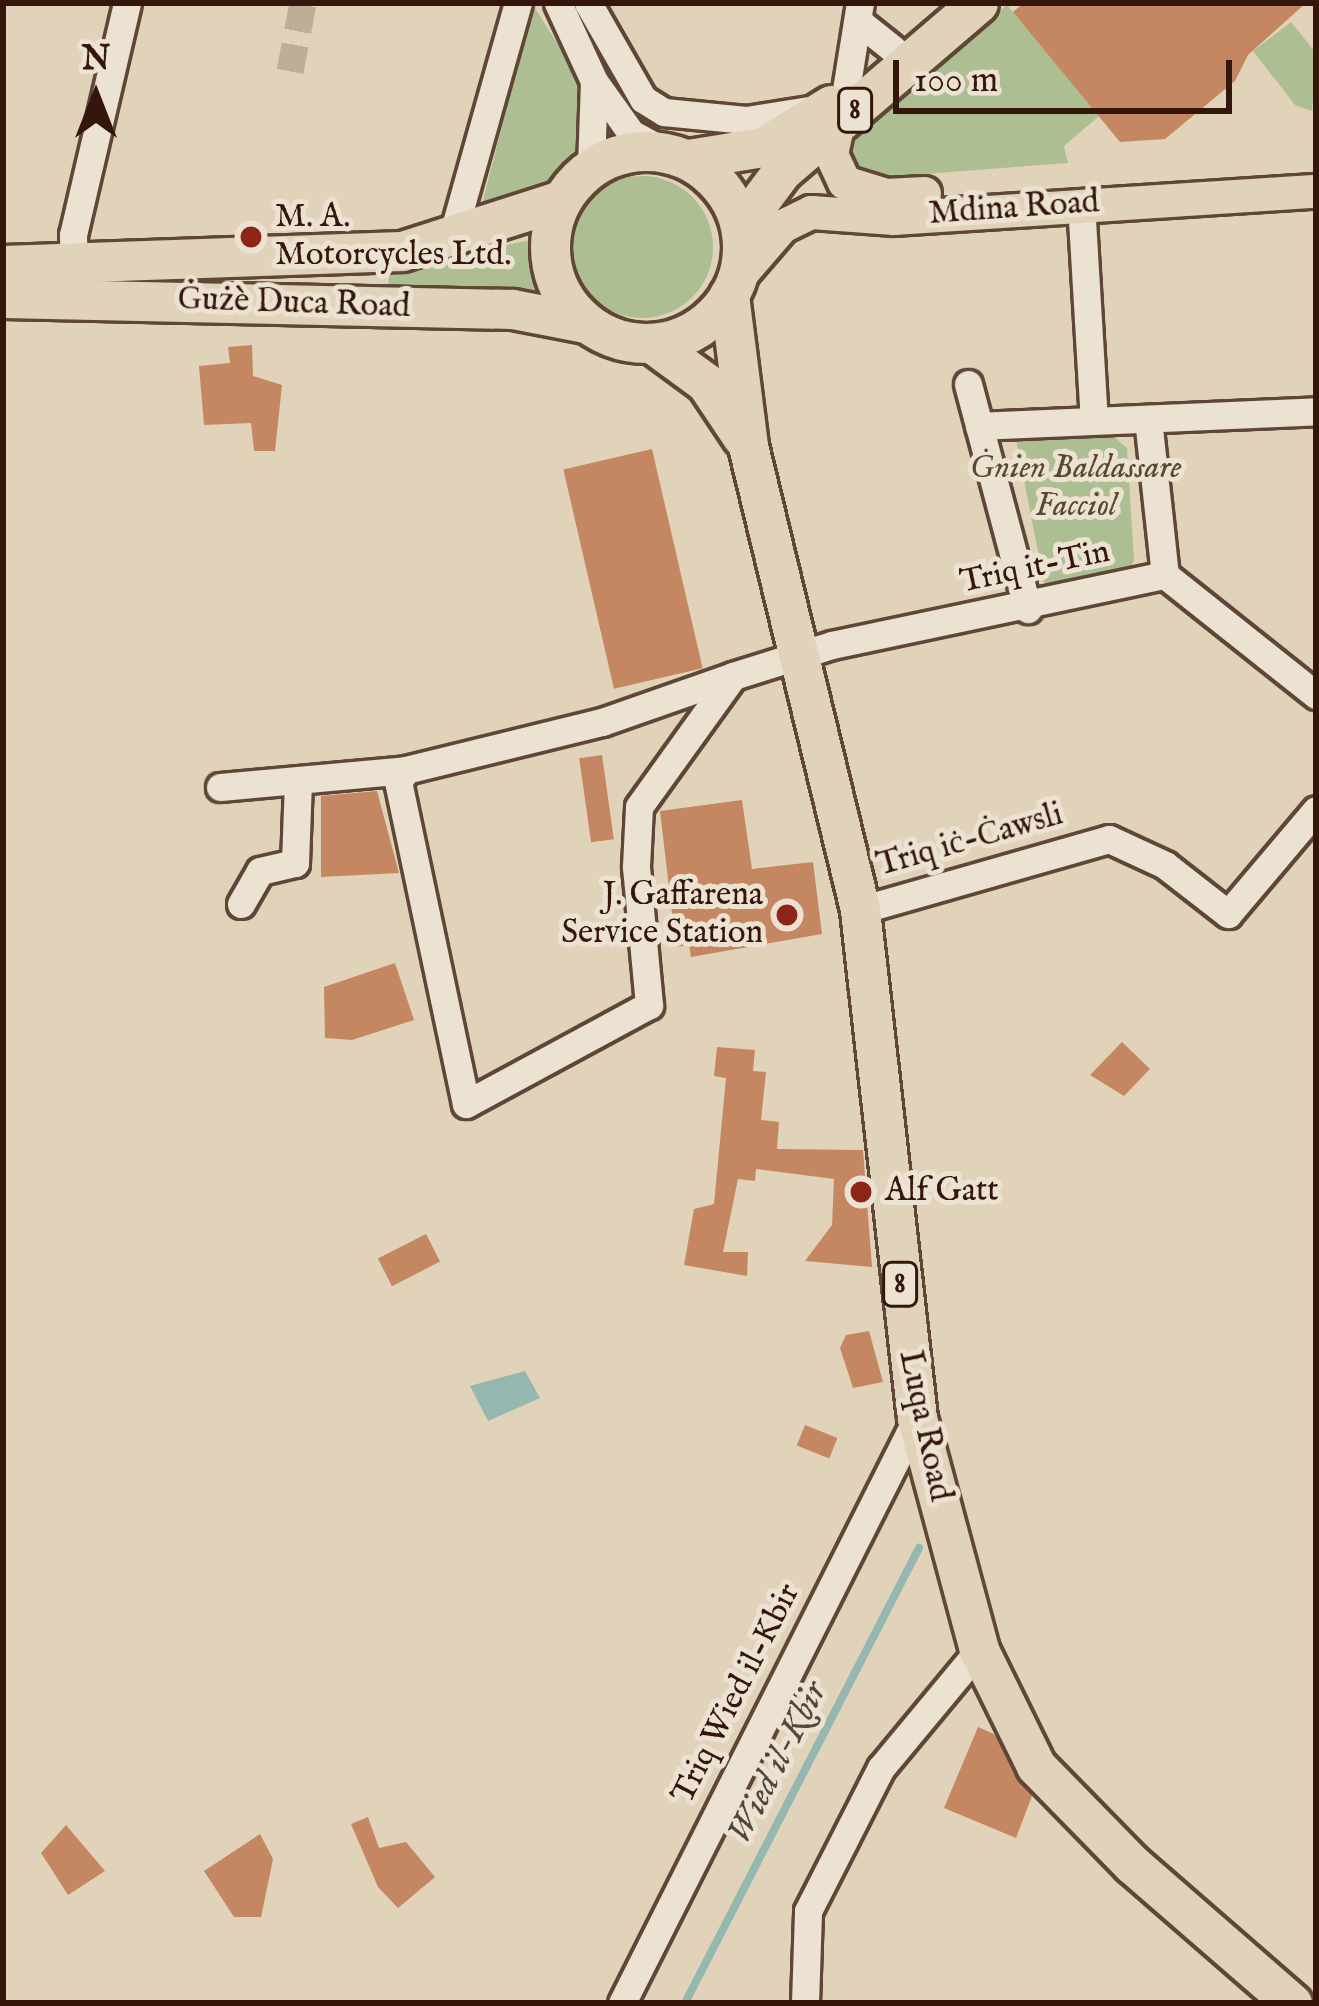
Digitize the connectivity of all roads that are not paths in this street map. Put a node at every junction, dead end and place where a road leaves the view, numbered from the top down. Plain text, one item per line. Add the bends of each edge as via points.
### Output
1 (127, 3) edge
2 (518, 3) edge
3 (547, 3) edge
4 (588, 3) edge
5 (944, 3) edge
6 (978, 3) edge
7 (859, 12) edge
8 (562, 16) edge
9 (893, 49) junction
10 (594, 80) junction
11 (837, 108) junction
12 (676, 156) junction
13 (591, 167) junction
14 (1316, 169) edge
15 (1316, 191) edge
16 (561, 200) junction
17 (1081, 203) junction
18 (741, 226) junction
19 (451, 241) junction
20 (3, 265) edge
21 (74, 265) junction
22 (733, 286) junction
23 (3, 298) edge
24 (585, 322) junction
25 (653, 344) junction
26 (968, 384) dead end
27 (1316, 411) edge
28 (1148, 418) junction
29 (1094, 420) junction
30 (979, 426) junction
31 (748, 446) junction
32 (1165, 575) junction
33 (1028, 609) junction
34 (802, 654) junction
35 (733, 676) junction
36 (1316, 695) edge
37 (406, 770) junction
38 (298, 780) junction
39 (220, 787) dead end
40 (1316, 810) edge
41 (241, 904) dead end
42 (860, 910) junction
43 (916, 1418) junction
44 (979, 1650) junction
45 (622, 2003) edge
46 (806, 2003) edge
47 (1292, 2003) edge

1 - 21 street via 73,235
2 - 19 street
3 - 8 street
4 - 11 street via 644,99 664,112 746,120
5 - 9 highway, 8
6 - 11 highway, 8
7 - 9 street
7 - 11 street
8 - 10 street
9 - 11 highway, 8
10 - 12 street via 632,133
10 - 13 street
11 - 12 highway, 8 via 763,147
11 - 14 main road, Mdina Road via 834,169 844,182 886,195
11 - 18 highway, 8
12 - 13 highway, 8 via 626,153
12 - 18 highway via 716,179
13 - 16 highway
15 - 17 main road, Mdina Road
16 - 19 highway
16 - 24 highway via 550,265
17 - 22 main road, Mdina Road via 894,218 811,212 782,226
17 - 29 street
18 - 22 highway, 8
19 - 21 highway via 334,257
20 - 21 highway
22 - 25 highway via 684,337
22 - 31 highway, Luqa Road / 8
23 - 24 highway, Ġużè Duca Road via 514,309
24 - 25 highway, 8 via 605,335
25 - 31 highway, Luqa Road / 8 via 706,383
26 - 30 street
27 - 28 street
28 - 29 street
28 - 32 street
29 - 30 street
30 - 33 street
31 - 34 highway, Luqa Road / 8
32 - 33 street, Triq it-Tin
32 - 36 street
33 - 34 street, Triq it-Tin
34 - 35 street, Triq it-Tin
34 - 42 highway, Luqa Road / 8
35 - 37 street, Triq it-Tin via 602,722
35 - 37 street via 639,806 636,867 650,1005 466,1104 398,782
37 - 38 street, Triq it-Tin
38 - 39 street, Triq it-Tin
38 - 41 street via 296,862 260,871
40 - 42 street, Triq iċ-Ċawsli via 1228,914 1166,865 1109,839
42 - 43 highway, Luqa Road / 8
43 - 44 highway, Luqa Road / 8
43 - 45 street, Triq Wied il-Kbir
44 - 46 street via 881,1768 808,1911
44 - 47 highway, Luqa Road / 8 via 1036,1766 1132,1864

